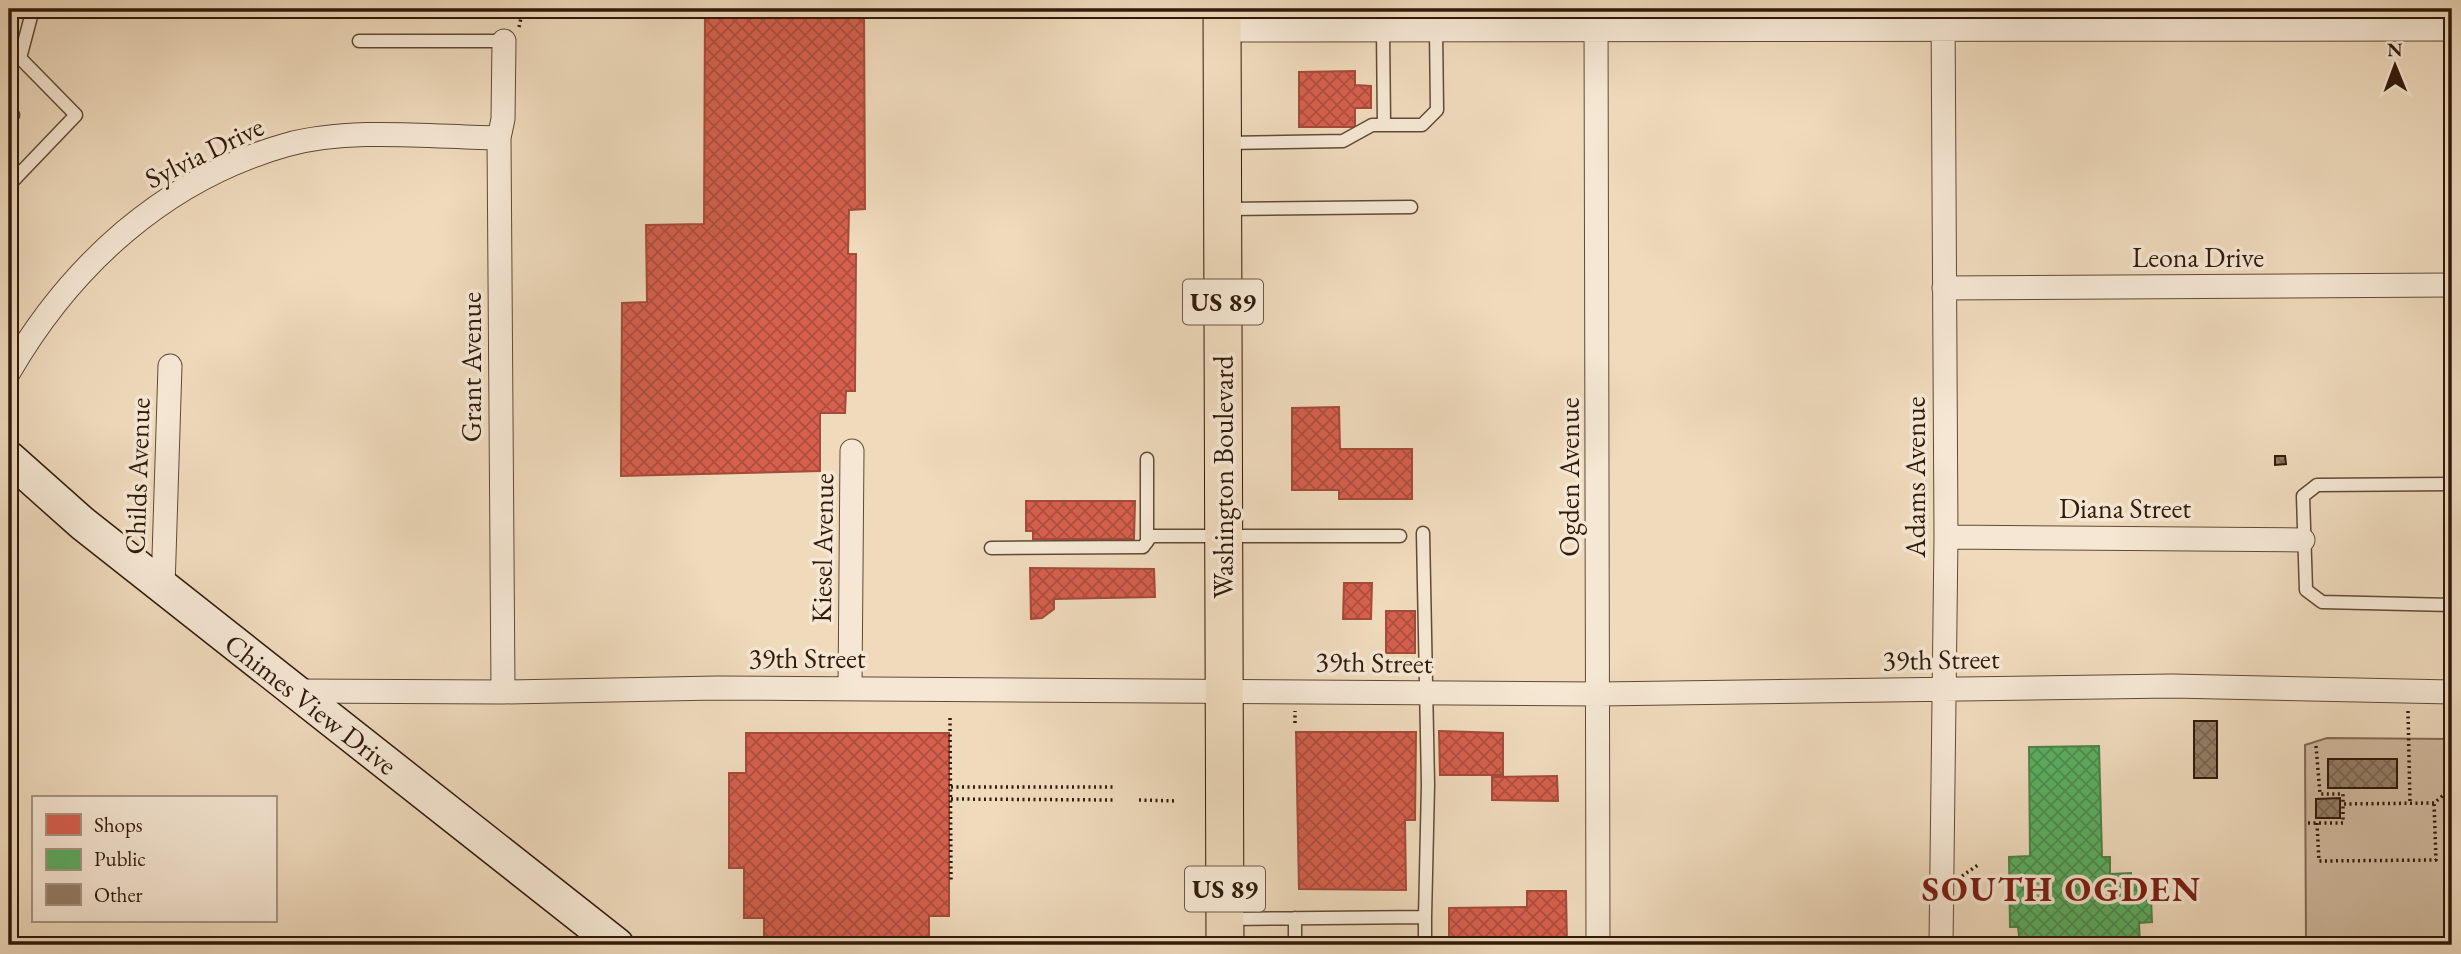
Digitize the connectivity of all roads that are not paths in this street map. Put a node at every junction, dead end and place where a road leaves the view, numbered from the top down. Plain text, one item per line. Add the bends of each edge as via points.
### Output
1 (33, 9) edge
2 (1596, 19) edge
3 (1943, 19) edge
4 (2294, 19) edge
5 (1222, 20) edge
6 (2452, 29) edge
7 (1383, 30) junction
8 (1436, 30) junction
9 (511, 35) joint
10 (359, 41) dead end
11 (9, 111) edge
12 (9, 119) edge
13 (1384, 125) junction
14 (499, 138) junction
15 (1223, 143) junction
16 (9, 185) edge
17 (1411, 206) dead end
18 (1223, 209) junction
19 (2452, 285) edge
20 (1944, 288) junction
21 (170, 366) dead end
22 (9, 372) edge
23 (852, 451) dead end
24 (9, 458) edge
25 (1147, 459) dead end
26 (2452, 484) edge
27 (1423, 533) dead end
28 (1223, 535) junction
29 (1400, 536) dead end
30 (1946, 537) junction
31 (2303, 540) junction
32 (1147, 542) junction
33 (991, 548) dead end
34 (163, 588) junction
35 (2452, 604) edge
36 (850, 688) junction
37 (1942, 689) junction
38 (1224, 690) junction
39 (296, 691) junction
40 (503, 692) junction
41 (1425, 692) junction
42 (2452, 692) edge
43 (1599, 694) junction
44 (1424, 917) junction
45 (1296, 918) junction
46 (1225, 932) edge
47 (617, 945) edge
48 (1295, 945) edge
49 (1425, 945) edge
50 (1598, 945) edge
51 (1941, 945) edge

1 - 16 lane via 20,58 76,115
2 - 3 street
2 - 8 street
2 - 43 street, Ogden Avenue
3 - 4 street
3 - 20 street, Adams Avenue
4 - 6 street
5 - 7 street
5 - 15 main road, Washington Boulevard / US 89
7 - 8 street
7 - 13 lane
8 - 13 lane via 1437,110 1422,125
9 - 10 lane
9 - 14 street, Grant Avenue
11 - 12 lane via 13,115
13 - 15 lane via 1372,125 1343,141
14 - 22 street, Sylvia Drive via 363,135 287,145 219,172 158,203 103,248 58,298
14 - 40 street, Grant Avenue
15 - 18 main road, Washington Boulevard / US 89
17 - 18 lane
18 - 28 main road, Washington Boulevard / US 89
19 - 20 street, Leona Drive
20 - 30 street, Adams Avenue
21 - 34 street, Childs Avenue
23 - 36 street, Kiesel Avenue
24 - 34 main road, Chimes View Drive
25 - 32 lane
26 - 31 lane via 2317,485 2303,496
27 - 41 lane
28 - 29 lane
28 - 32 lane via 1151,536
28 - 38 main road, Washington Boulevard / US 89
30 - 31 street, Diana Street
30 - 37 street, Adams Avenue
31 - 35 lane via 2306,590 2322,602
32 - 33 lane via 1143,547
34 - 39 main road, Chimes View Drive
36 - 38 street, 39th Street
36 - 40 street, 39th Street
37 - 42 street, 39th Street via 2172,686
37 - 43 street, 39th Street
37 - 51 street, Adams Avenue
38 - 41 street, 39th Street
38 - 46 main road, Washington Boulevard / US 89
39 - 40 street, 39th Street
39 - 47 main road, Chimes View Drive
41 - 43 street, 39th Street
41 - 44 lane
43 - 50 street, Ogden Avenue
44 - 45 lane
44 - 49 lane
45 - 46 lane
45 - 48 lane

